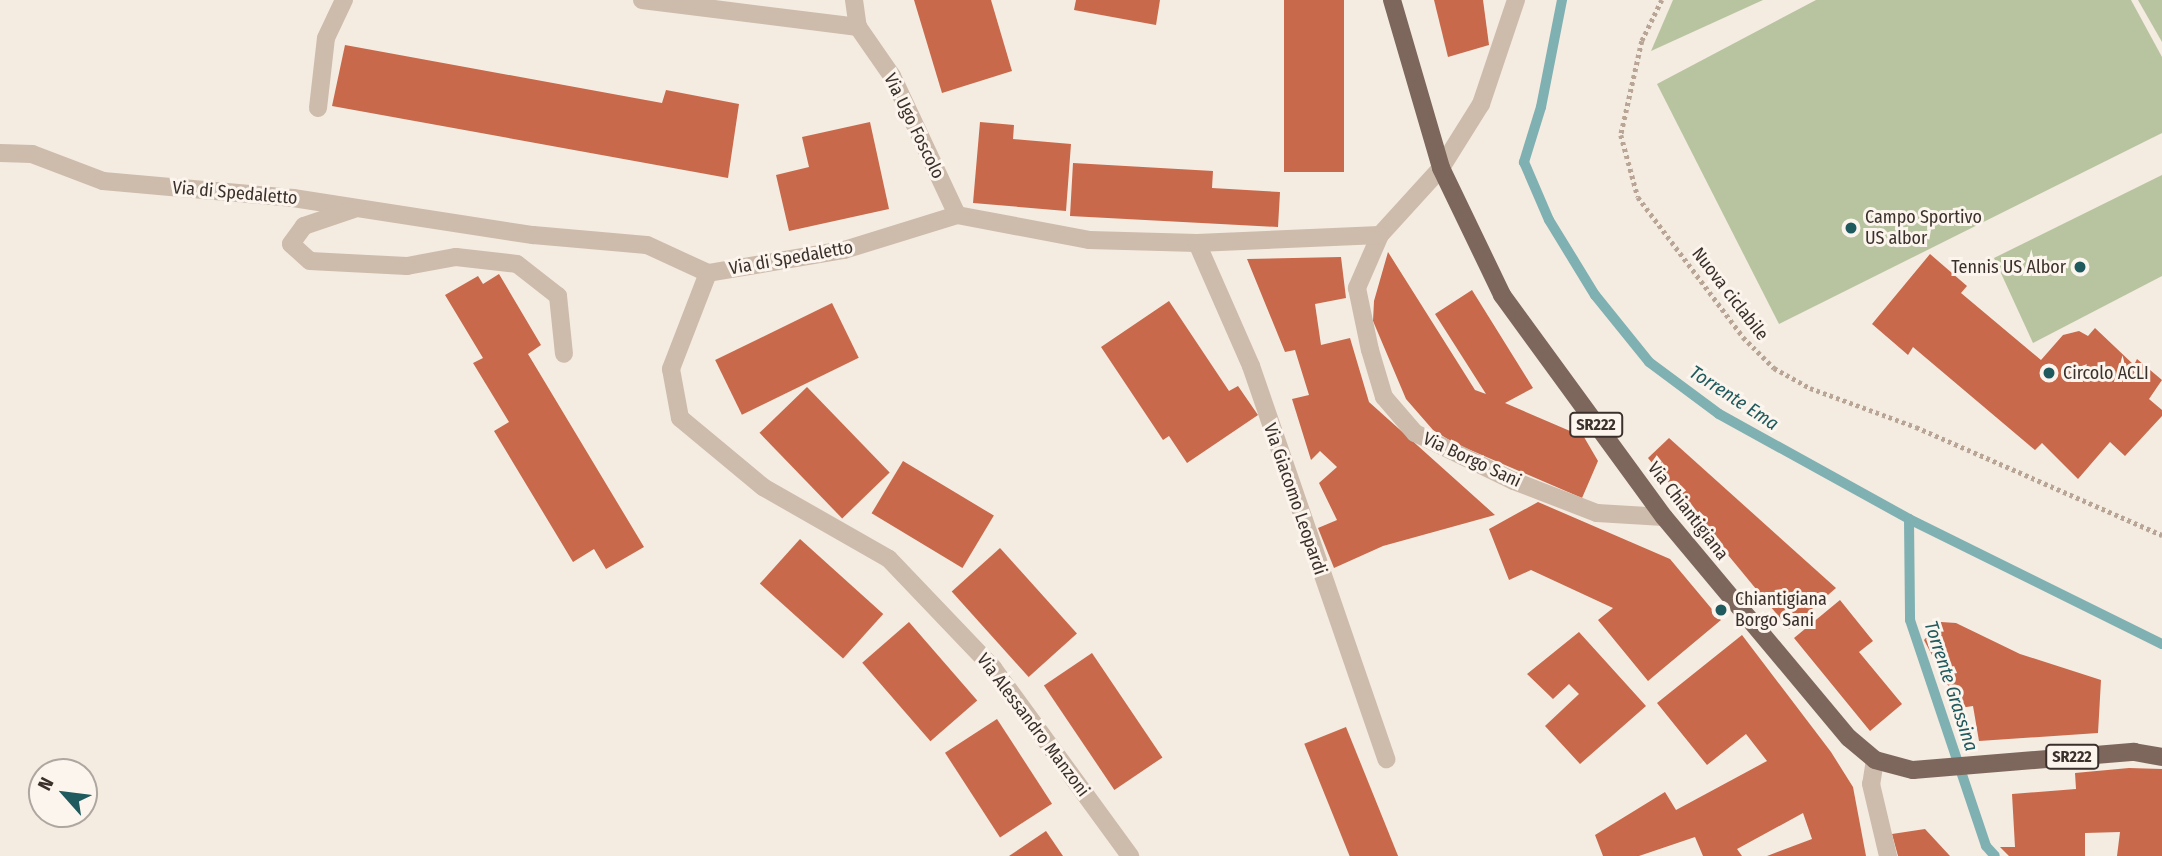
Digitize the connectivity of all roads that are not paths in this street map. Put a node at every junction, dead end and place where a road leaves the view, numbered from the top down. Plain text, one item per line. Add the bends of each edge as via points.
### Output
1 (344, 0) edge
2 (642, 0) edge
3 (854, 0) edge
4 (1392, 0) edge
5 (1516, 0) edge
6 (858, 27) junction
7 (318, 108) dead end
8 (0, 153) edge
9 (1441, 168) junction
10 (359, 208) junction
11 (957, 215) junction
12 (1380, 235) junction
13 (1197, 243) junction
14 (708, 273) junction
15 (564, 355) dead end
16 (1664, 517) junction
17 (2162, 757) edge
18 (1386, 759) dead end
19 (1875, 760) junction
20 (1130, 856) edge
21 (1888, 856) edge

1 - 7 street via 326,38
2 - 6 street
3 - 6 street, Via Ugo Foscolo
4 - 9 main road, Via Chiantigiana / SR222
5 - 9 street, Via Borgo Sani via 1481,104
6 - 11 street, Via Ugo Foscolo via 892,76
8 - 10 street, Via di Spedaletto via 32,154 103,181
9 - 12 street, Via Borgo Sani
9 - 16 main road, Via Chiantigiana / SR222 via 1502,295
10 - 14 street, Via di Spedaletto via 533,235 647,245
10 - 15 street via 304,226 291,244 310,261 407,266 456,257 517,264 558,296
11 - 13 street, Via di Spedaletto via 1089,240
11 - 14 street, Via di Spedaletto via 844,250
12 - 13 street, Via di Spedaletto
12 - 16 street, Via Borgo Sani via 1357,288 1384,397 1415,433 1514,481 1597,513
13 - 18 street, Via Giacomo Leopardi via 1251,366
14 - 20 street, Via Alessandro Manzoni via 671,369 680,418 763,487 889,559 993,668
16 - 19 main road, Via Chiantigiana / SR222 via 1849,738
17 - 19 main road, Via Chiantigiana / SR222 via 2134,752 1913,770
19 - 21 street via 1871,784

